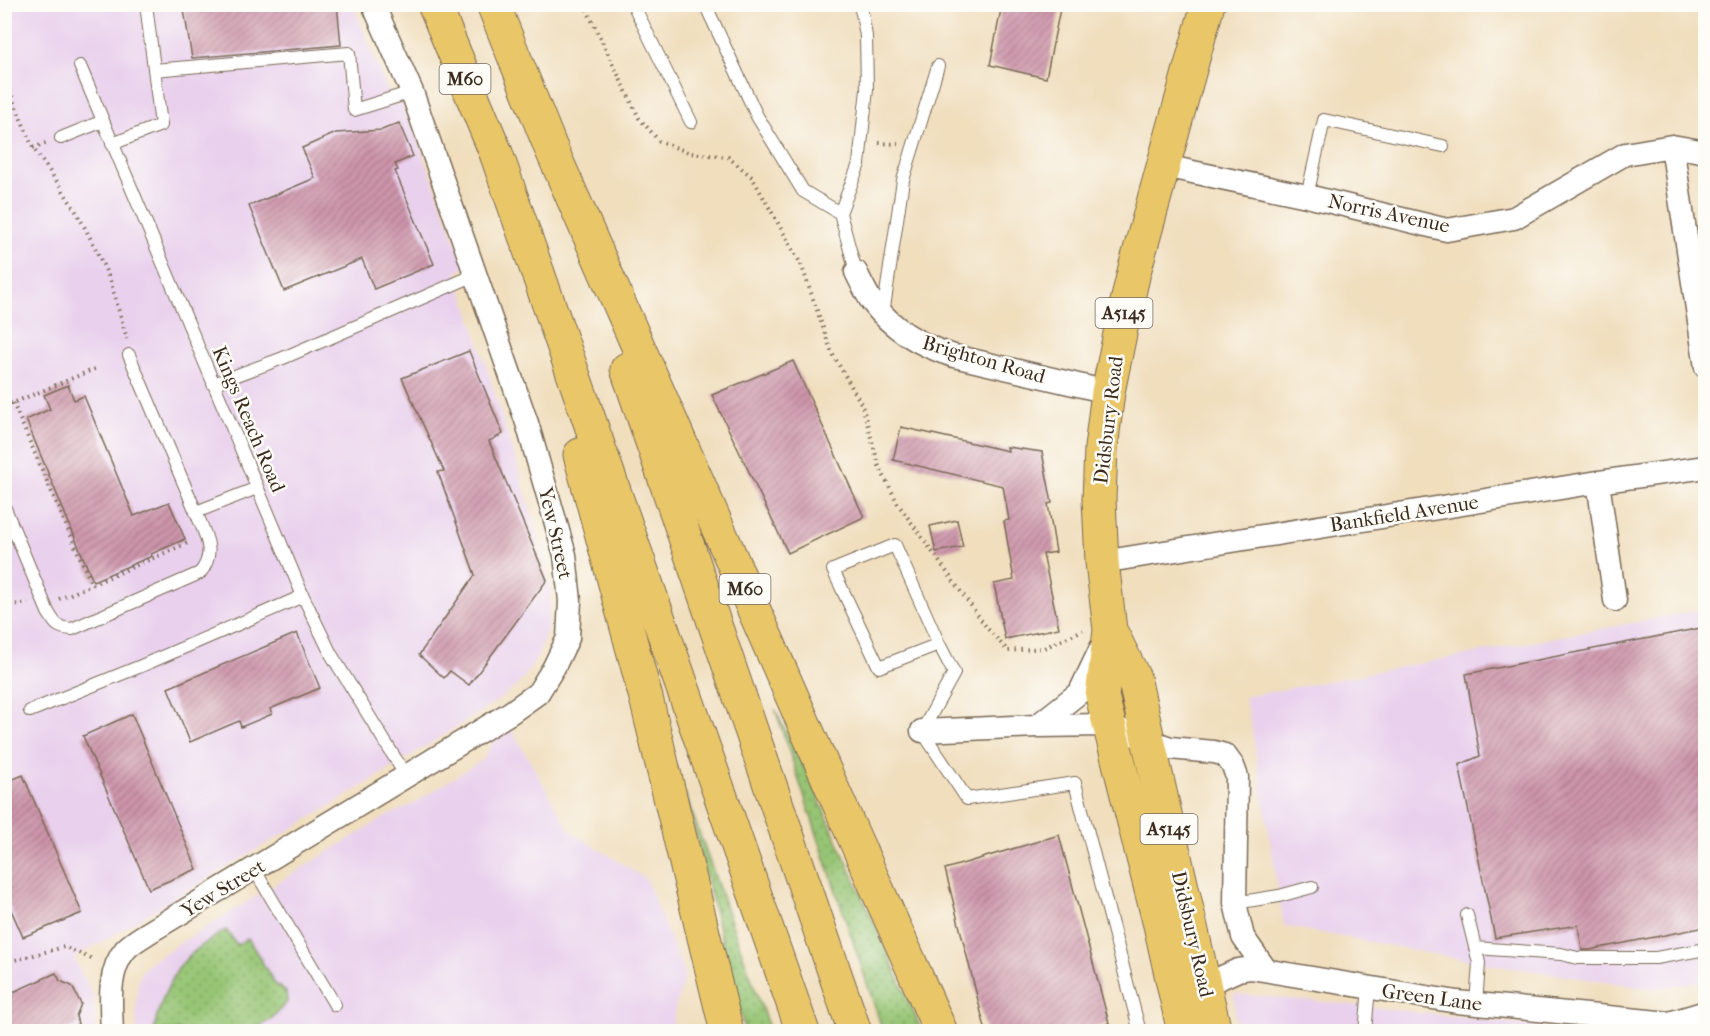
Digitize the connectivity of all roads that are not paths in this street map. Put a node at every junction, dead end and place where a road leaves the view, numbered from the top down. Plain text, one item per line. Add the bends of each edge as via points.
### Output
1 (146, 4) edge
2 (373, 4) edge
3 (434, 4) edge
4 (493, 4) edge
5 (633, 4) edge
6 (705, 4) edge
7 (859, 4) edge
8 (1208, 4) edge
9 (80, 66) dead end
10 (938, 66) dead end
11 (154, 70) junction
12 (412, 92) junction
13 (103, 121) junction
14 (691, 122) dead end
15 (61, 138) dead end
16 (112, 144) junction
17 (550, 146) junction
18 (1443, 146) dead end
19 (1672, 146) junction
20 (1706, 152) edge
21 (496, 153) junction
22 (1164, 166) junction
23 (1307, 196) junction
24 (840, 213) junction
25 (856, 272) joint
26 (475, 275) junction
27 (883, 314) junction
28 (129, 355) road end
29 (1706, 366) edge
30 (213, 384) junction
31 (1107, 392) junction
32 (1706, 467) edge
33 (1598, 482) junction
34 (257, 488) junction
35 (4, 506) edge
36 (196, 512) junction
37 (1102, 562) junction
38 (303, 596) junction
39 (1615, 600) dead end
40 (1095, 631) junction
41 (939, 644) junction
42 (30, 711) dead end
43 (1108, 725) junction
44 (1037, 726) junction
45 (922, 731) junction
46 (1148, 739) junction
47 (406, 776) junction
48 (254, 869) junction
49 (1312, 887) dead end
50 (1235, 903) junction
51 (1467, 915) dead end
52 (1475, 948) junction
53 (1706, 949) edge
54 (1266, 970) junction
55 (1205, 985) junction
56 (1369, 988) junction
57 (1476, 1004) junction
58 (335, 1005) dead end
59 (1706, 1012) edge
60 (1670, 1027) edge
61 (112, 1032) edge
62 (727, 1032) edge
63 (803, 1032) edge
64 (855, 1032) edge
65 (941, 1032) edge
66 (1140, 1032) edge
67 (1184, 1032) edge
68 (1215, 1032) edge
69 (1365, 1032) edge

1 - 11 lane
2 - 12 street, Yew Street
3 - 21 main road, M60
4 - 17 main road, M60
5 - 14 lane
6 - 24 lane via 757,116 803,191
7 - 24 lane via 866,36 867,89 859,164
8 - 22 main road, Didsbury Road / A5145
9 - 13 lane, Kings Reach Road
10 - 27 lane via 903,180
11 - 12 lane via 349,53 354,110
11 - 16 lane via 161,125
12 - 26 street, Yew Street
13 - 15 lane
13 - 16 lane, Kings Reach Road
16 - 30 lane, Kings Reach Road
17 - 64 main road, M60
17 - 65 main road, M60
18 - 23 lane via 1324,120
19 - 20 street, Norris Avenue
19 - 23 street, Norris Avenue via 1625,154 1514,218 1447,230
19 - 29 street
21 - 62 main road, M60 via 646,698
21 - 63 main road, M60
22 - 23 street, Norris Avenue
22 - 31 main road, Didsbury Road / A5145 via 1134,272
24 - 25 lane
25 - 27 street, Brighton Road via 871,301
26 - 30 lane
26 - 47 street, Yew Street via 527,423 565,555 570,601 568,638 538,693
27 - 31 street, Brighton Road via 904,334 934,350
28 - 36 lane
30 - 34 lane, Kings Reach Road
31 - 37 main road, Didsbury Road / A5145 via 1099,490
32 - 33 street, Bankfield Avenue
33 - 37 street, Bankfield Avenue
33 - 39 street
34 - 36 lane
34 - 38 lane, Kings Reach Road
35 - 36 lane via 48,612 62,628 72,628 200,573 210,548
37 - 40 main road, Didsbury Road / A5145
38 - 42 lane
38 - 47 lane, Kings Reach Road via 331,654
40 - 43 main road, Didsbury Road / A5145
40 - 44 street via 1080,692
40 - 46 main road, Didsbury Road / A5145 via 1134,678
41 - 41 lane via 879,668 833,570 895,545
41 - 45 lane via 954,673
43 - 44 street
43 - 46 street
43 - 67 main road, Didsbury Road / A5145 via 1158,914
44 - 45 street
45 - 66 lane via 967,799 1075,783
46 - 50 street via 1170,748 1225,755 1233,766 1237,777
46 - 55 main road, Didsbury Road / A5145
47 - 48 street, Yew Street
48 - 58 lane
48 - 61 street, Yew Street via 126,948 115,969
49 - 50 lane
50 - 54 street via 1243,937
51 - 52 lane
52 - 53 lane via 1578,958 1656,958
52 - 57 lane via 1479,963
54 - 55 street, Green Lane via 1238,970
54 - 56 street, Green Lane
55 - 68 main road, Didsbury Road / A5145
56 - 57 street, Green Lane
56 - 69 lane
57 - 60 street, Green Lane
59 - 60 street, Green Lane

